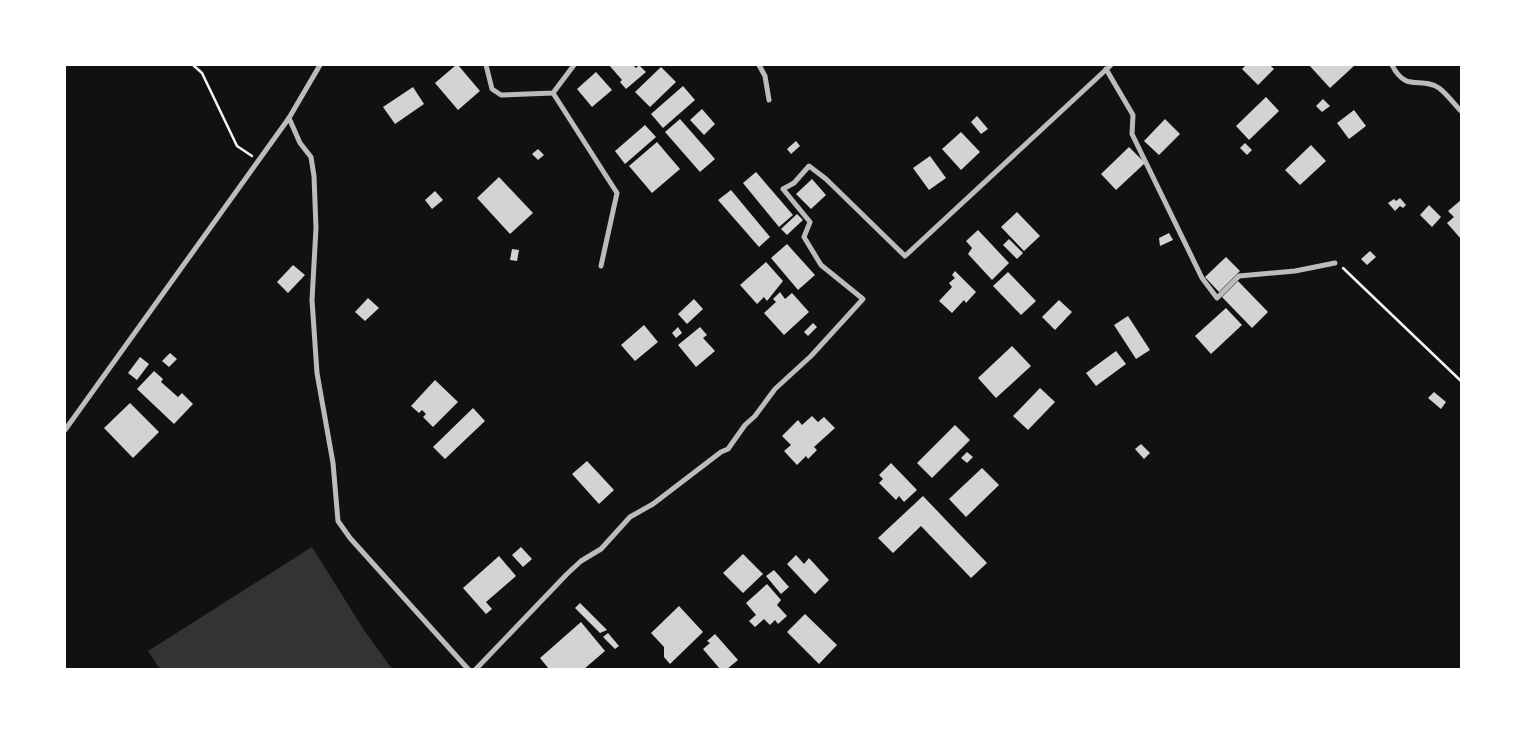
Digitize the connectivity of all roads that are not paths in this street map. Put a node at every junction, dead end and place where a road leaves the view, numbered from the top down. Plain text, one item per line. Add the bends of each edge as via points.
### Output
1 (320, 65) edge
2 (486, 65) edge
3 (574, 65) edge
4 (759, 65) edge
5 (1392, 65) edge
6 (1109, 67) edge
7 (553, 93) junction
8 (769, 100) dead end
9 (1461, 111) edge
10 (289, 118) junction
11 (1335, 263) road end
12 (601, 266) dead end
13 (65, 430) edge
14 (468, 669) edge
15 (476, 669) edge

1 - 10 street
2 - 7 street via 492,89 501,95
3 - 7 street
4 - 8 street via 765,76
5 - 9 street via 1398,77 1438,87
6 - 11 street via 1133,115 1132,134 1202,278 1217,298 1239,276 1295,271
6 - 15 street via 905,256 809,166 794,183 783,189 810,222 804,237 821,265 863,298 811,356 775,389 728,449 654,504 630,516 601,549 567,574
7 - 12 street via 617,194
10 - 13 street
10 - 14 street via 300,143 311,157 314,176 316,228 312,300 318,373 333,463 338,521

